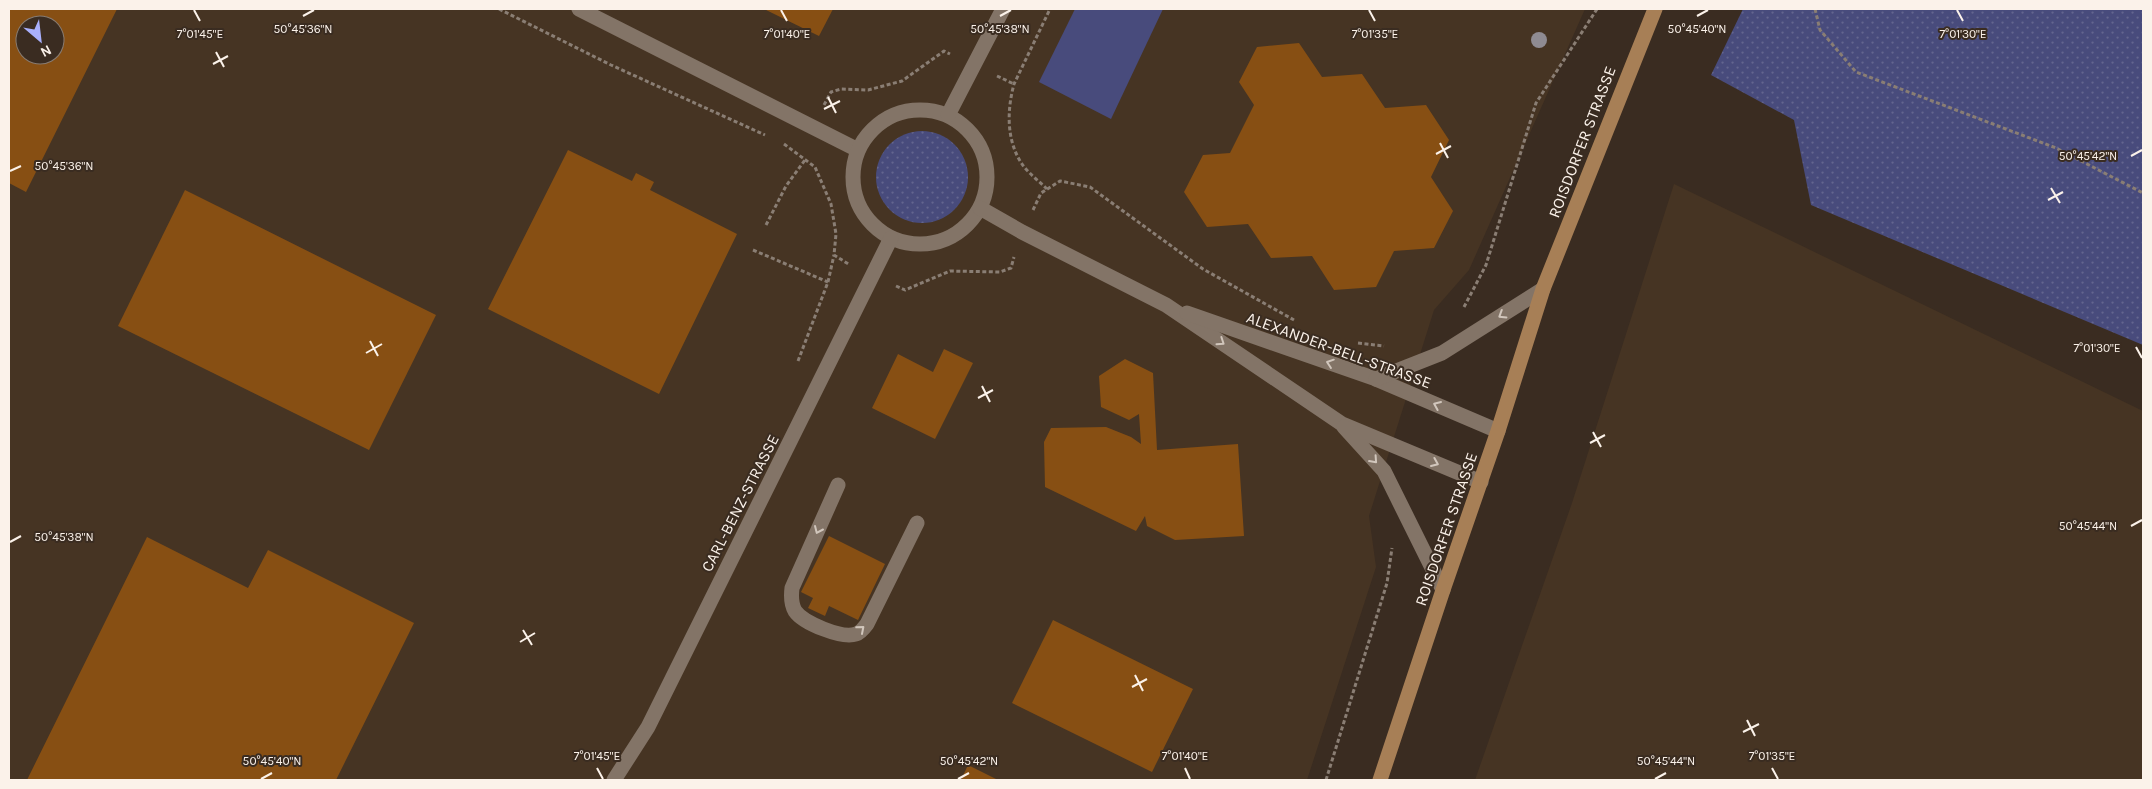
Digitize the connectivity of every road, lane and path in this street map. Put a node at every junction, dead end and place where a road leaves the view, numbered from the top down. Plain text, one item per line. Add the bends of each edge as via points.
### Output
1 (499, 9) edge
2 (579, 9) edge
3 (1003, 9) edge
4 (1050, 9) edge
5 (1597, 9) edge
6 (1655, 9) edge
7 (1814, 9) edge
8 (973, 66) junction
9 (1014, 84) junction
10 (948, 115) junction
11 (812, 127) junction
12 (772, 138) dead end
13 (781, 142) dead end
14 (858, 150) junction
15 (796, 153) junction
16 (805, 160) junction
17 (1047, 188) junction
18 (2143, 193) edge
19 (980, 208) junction
20 (766, 225) dead end
21 (1022, 232) junction
22 (891, 238) junction
23 (753, 250) dead end
24 (870, 277) junction
25 (828, 282) dead end
26 (1544, 289) junction
27 (1166, 306) junction
28 (1460, 310) dead end
29 (1296, 322) dead end
30 (1351, 341) dead end
31 (1387, 346) dead end
32 (1376, 379) junction
33 (1342, 424) junction
34 (1498, 431) junction
35 (1480, 482) junction
36 (838, 485) dead end
37 (1402, 509) junction
38 (917, 523) dead end
39 (1442, 590) junction
40 (614, 780) edge
41 (1326, 780) edge
42 (1380, 780) edge

1 - 12 path
2 - 11 street
3 - 8 street
4 - 9 path
5 - 28 path via 1536,104 1486,265
6 - 26 main road, ROISDORFER STRASSE
7 - 18 path via 1820,30 1856,72 2056,148
8 - 9 path
8 - 10 street
8 - 11 path via 944,51 902,81 868,90 841,88 831,92
9 - 17 path via 1008,128 1014,148 1022,164
10 - 14 street via 922,109 896,114 873,128
10 - 19 street via 971,131 984,154 988,181
11 - 14 street
11 - 15 path
13 - 15 path
14 - 22 street via 853,174 856,199 869,220
15 - 16 path
16 - 20 path via 786,186
16 - 24 path via 815,167 831,204 836,234 834,255
17 - 21 path via 1040,192
17 - 29 path via 1060,181 1090,187 1203,269
19 - 21 street, ALEXANDER-BELL-STRASSE
19 - 22 street via 963,228 940,241 914,244
21 - 24 path via 1011,268 1005,270 950,271 905,290
21 - 27 street, ALEXANDER-BELL-STRASSE
22 - 24 street, CARL-BENZ-STRASSE
23 - 25 path
24 - 40 street, CARL-BENZ-STRASSE via 648,727
26 -> 32 street via 1442,353
26 - 34 main road, ROISDORFER STRASSE
32 -> 27 street, ALEXANDER-BELL-STRASSE
27 -> 33 street, ALEXANDER-BELL-STRASSE
30 - 31 path
34 -> 32 street, ALEXANDER-BELL-STRASSE
33 -> 35 street, ALEXANDER-BELL-STRASSE
33 -> 37 street, ALEXANDER-BELL-STRASSE via 1384,471
34 - 35 main road, ROISDORFER STRASSE
35 - 39 main road, ROISDORFER STRASSE
36 -> 38 street via 792,588 791,599 796,611 817,626 846,636 857,634 867,624
37 - 39 street, ALEXANDER-BELL-STRASSE
37 - 41 path via 1392,542 1387,583
39 - 42 main road, ROISDORFER STRASSE

